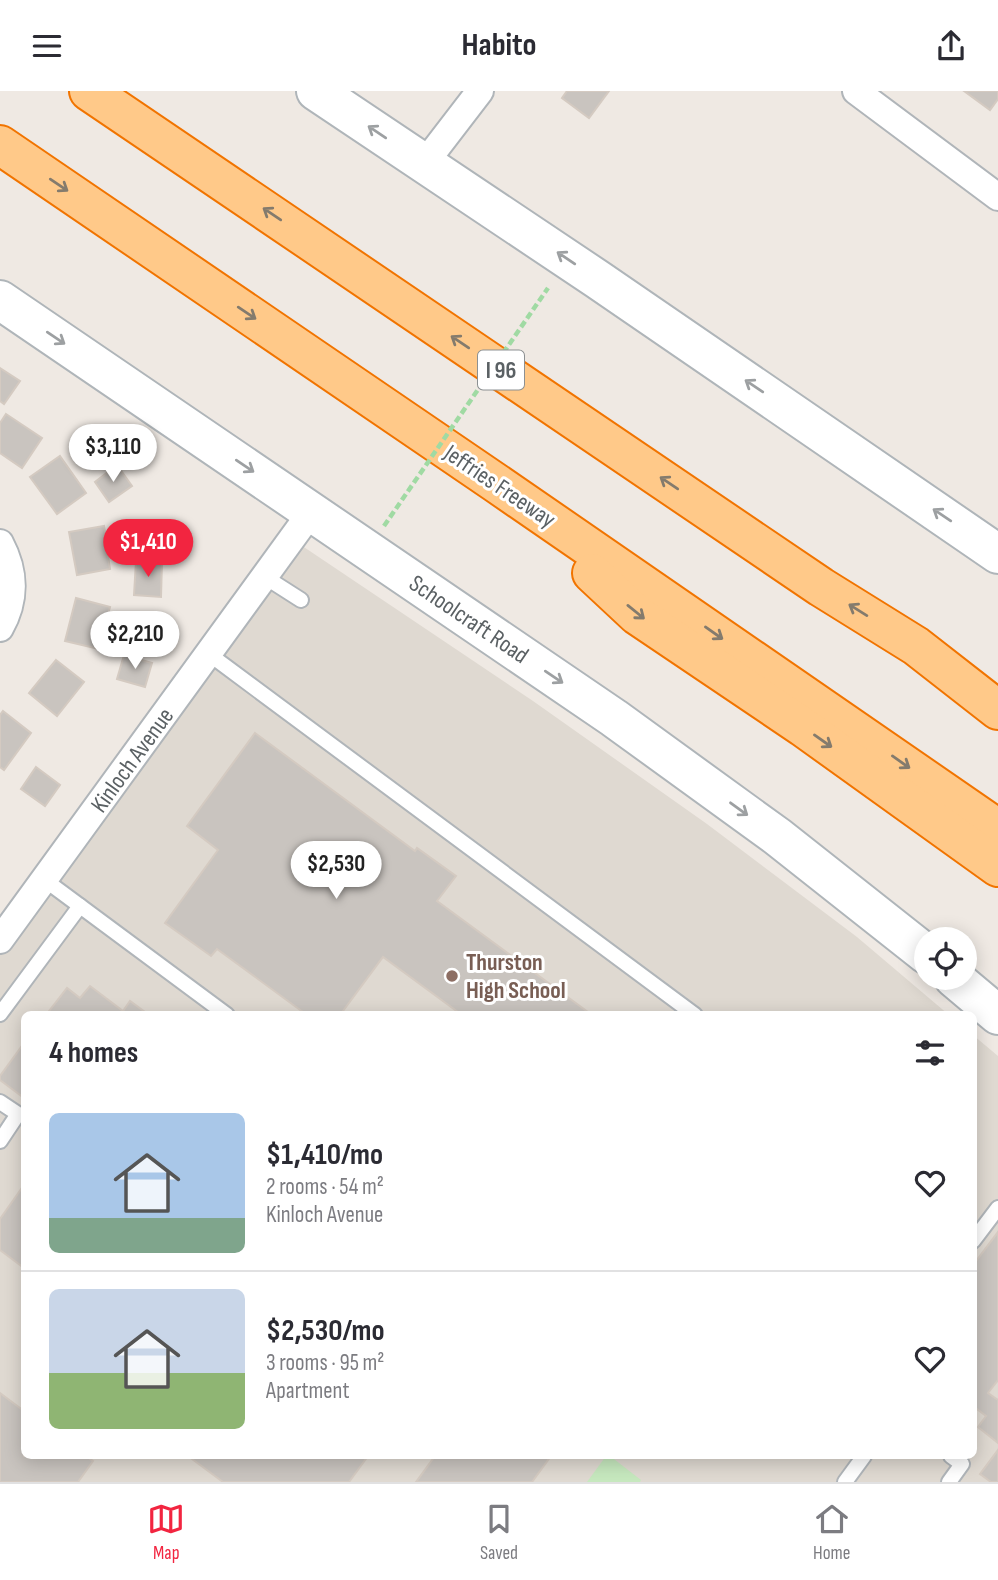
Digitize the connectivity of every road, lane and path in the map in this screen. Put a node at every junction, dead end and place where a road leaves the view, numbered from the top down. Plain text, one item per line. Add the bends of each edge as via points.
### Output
1 (89, 91) edge
2 (316, 91) edge
3 (480, 91) edge
4 (864, 93) edge
5 (1, 146) edge
6 (424, 164) junction
7 (998, 197) edge
8 (548, 288) dead end
9 (0, 300) edge
10 (496, 483) junction
11 (312, 512) junction
12 (384, 526) dead end
13 (0, 543) edge
14 (998, 554) edge
15 (265, 577) junction
16 (301, 600) dead end
17 (0, 628) edge
18 (916, 646) junction
19 (209, 654) junction
20 (998, 691) edge
21 (998, 710) edge
22 (998, 829) edge
23 (998, 867) edge
24 (45, 880) junction
25 (80, 906) junction
26 (0, 940) edge
27 (914, 945) edge
28 (965, 990) edge
29 (222, 1011) edge
30 (690, 1011) edge
31 (985, 1011) edge
32 (0, 1014) edge
33 (0, 1102) edge
34 (0, 1141) edge
35 (998, 1208) edge
36 (977, 1236) edge
37 (862, 1459) edge
38 (955, 1459) edge
39 (845, 1482) edge
40 (949, 1482) edge

18 -> 1 highway, I 96
6 -> 2 main road
3 - 6 street
4 - 7 street
5 -> 10 highway, Jeffries Freeway
14 -> 6 main road
8 - 12 path, bridge
9 -> 11 main road, Schoolcraft Road
10 -> 22 highway, Jeffries Freeway
10 -> 23 highway via 637,615
11 - 15 street, Kinloch Avenue
11 -> 27 main road, Schoolcraft Road via 625,726 778,837
13 - 17 street via 12,577 11,603
15 - 16 lane
15 - 19 street, Kinloch Avenue
18 - 20 highway
18 - 21 highway, I 96
19 - 24 street, Kinloch Avenue
19 - 30 lane
24 - 25 lane
24 - 26 street, Kinloch Avenue
25 - 29 lane
25 - 32 lane
28 - 31 main road
33 - 34 lane via 18,1114
35 - 36 lane
37 - 39 lane
38 - 40 lane via 962,1464

